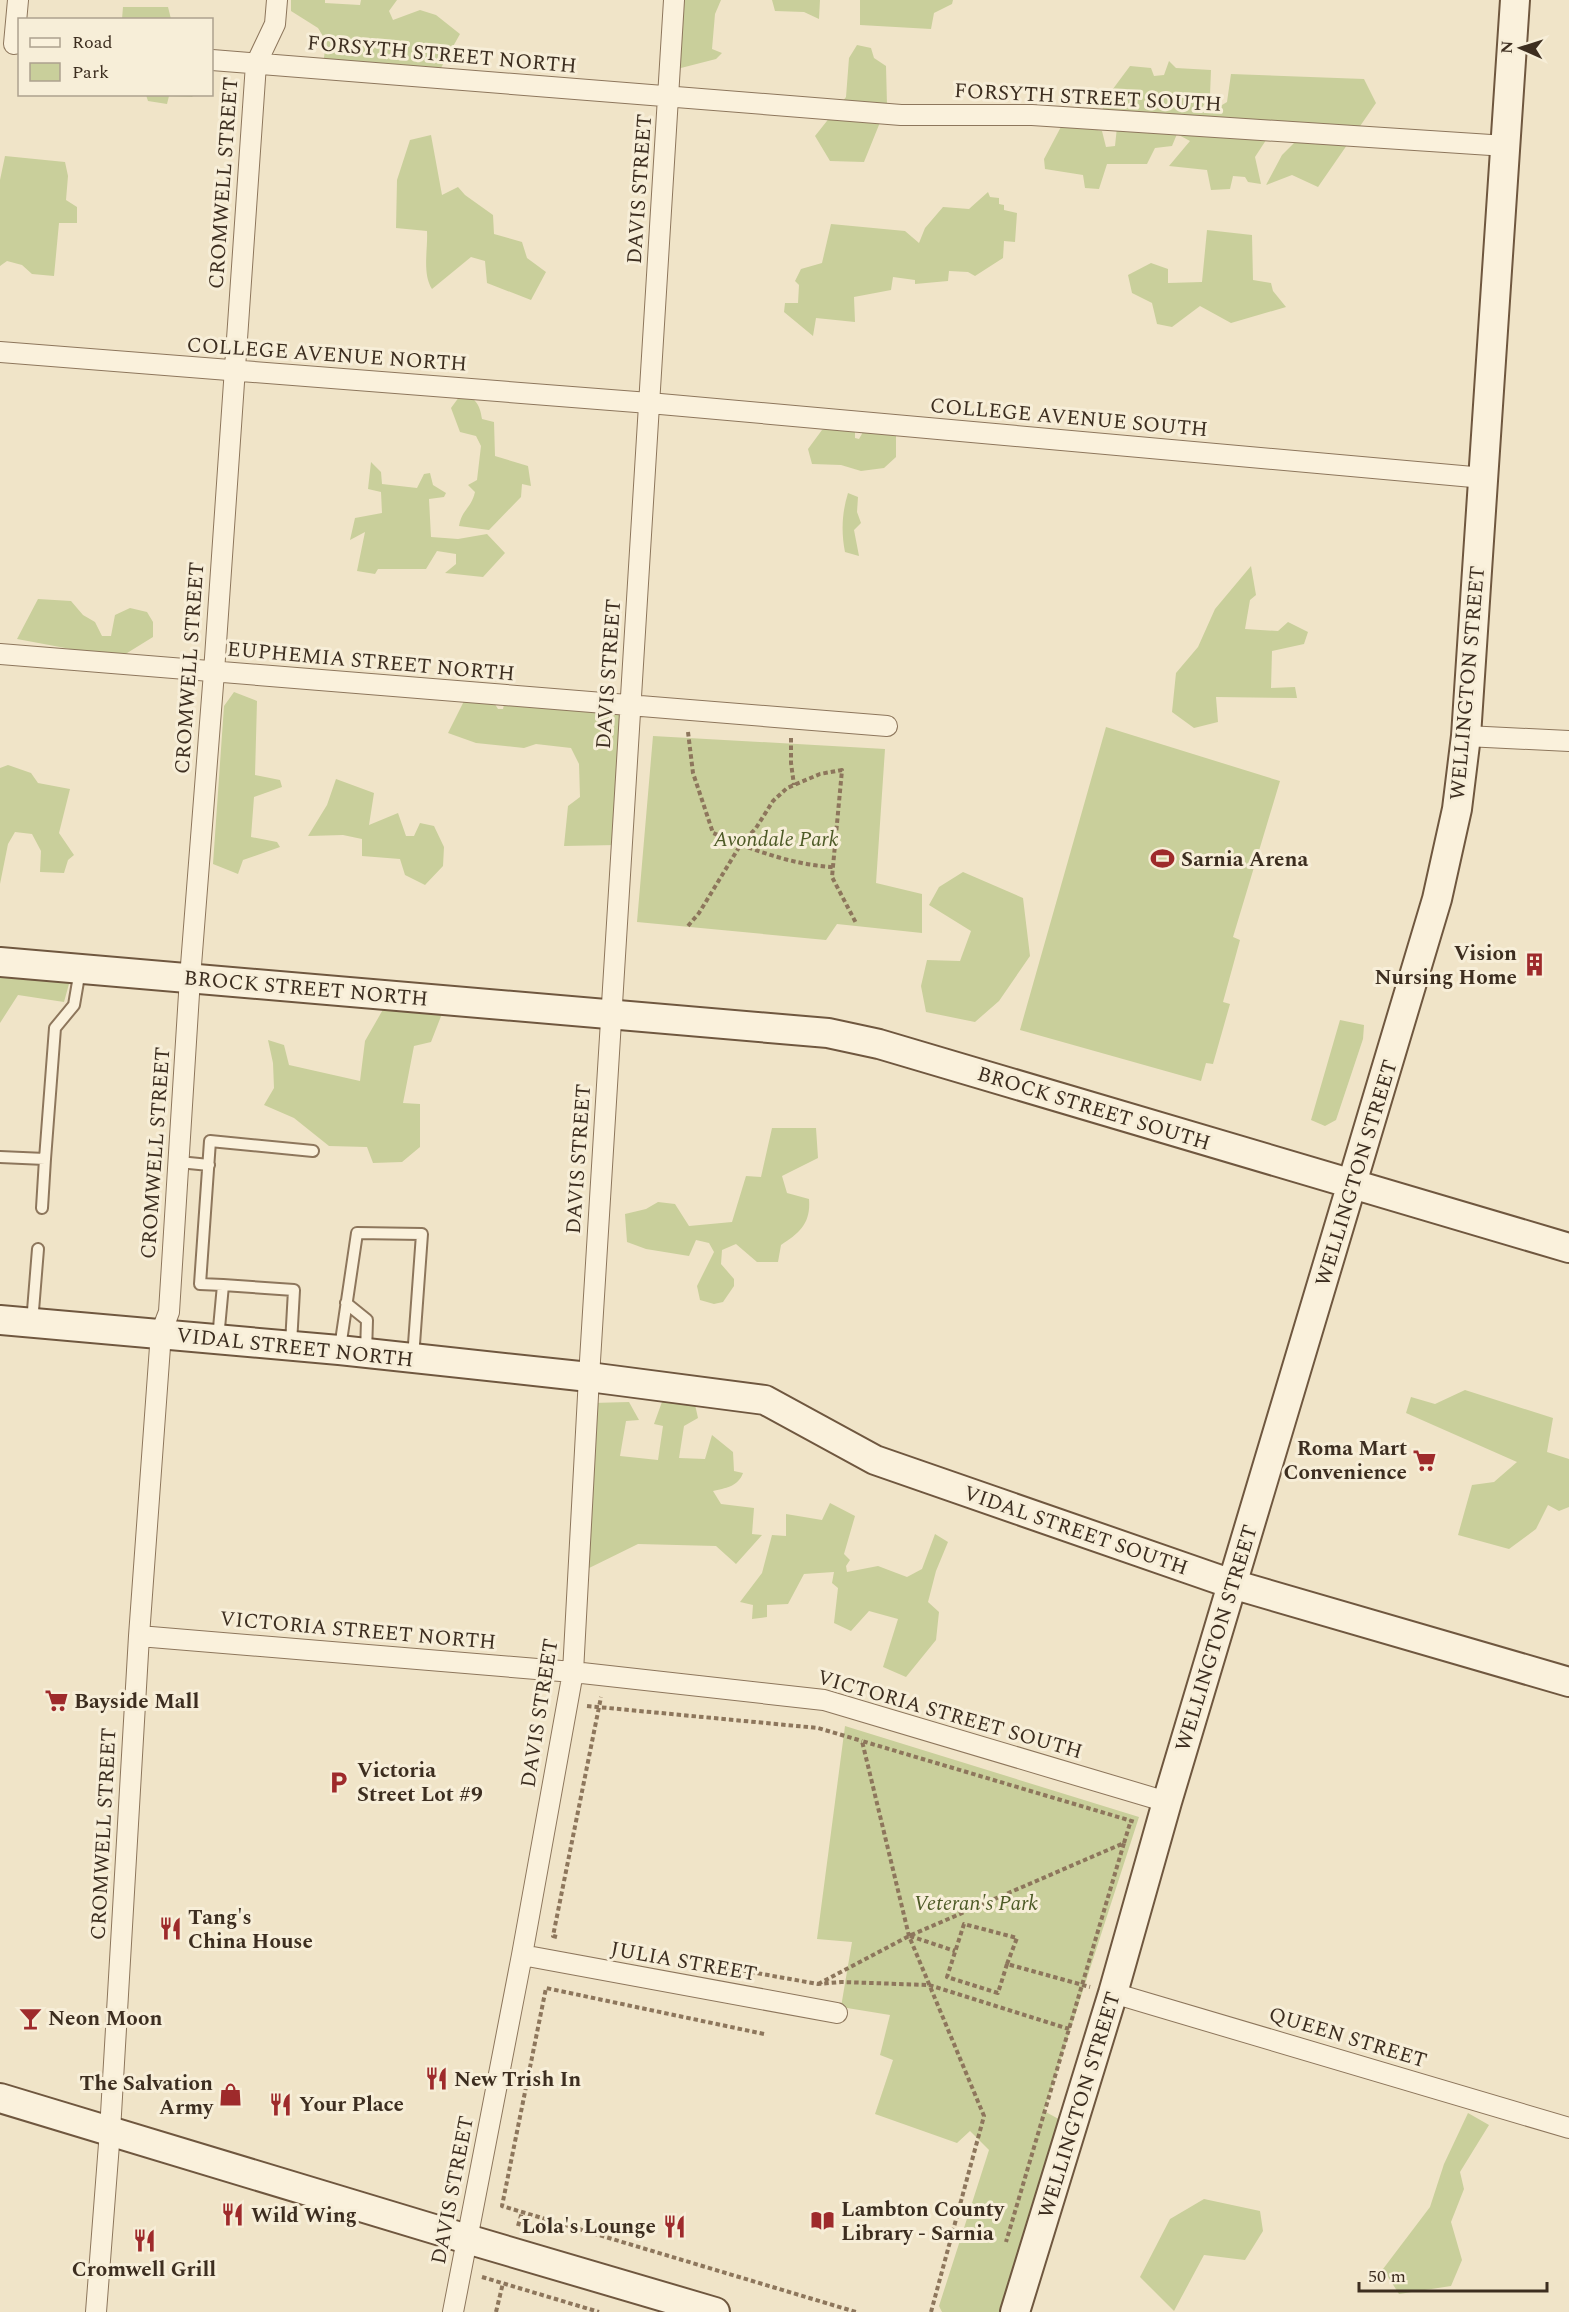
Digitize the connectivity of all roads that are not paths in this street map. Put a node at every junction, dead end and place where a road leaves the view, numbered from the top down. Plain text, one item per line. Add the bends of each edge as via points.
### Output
1 (18, 0) edge
2 (277, 0) edge
3 (674, 0) edge
4 (1515, 0) edge
5 (11, 44) edge
6 (213, 60) edge
7 (256, 63) junction
8 (668, 96) junction
9 (1506, 146) junction
10 (0, 352) edge
11 (234, 371) junction
12 (650, 403) junction
13 (1484, 478) junction
14 (0, 654) edge
15 (214, 672) junction
16 (630, 707) junction
17 (887, 726) dead end
18 (1466, 736) junction
19 (1569, 741) edge
20 (0, 962) edge
21 (80, 969) junction
22 (190, 978) junction
23 (611, 1013) junction
24 (313, 1151) dead end
25 (0, 1156) edge
26 (45, 1159) junction
27 (179, 1162) junction
28 (209, 1165) junction
29 (1353, 1185) junction
30 (42, 1208) dead end
31 (1569, 1248) edge
32 (38, 1249) dead end
33 (223, 1285) junction
34 (346, 1303) junction
35 (0, 1320) edge
36 (32, 1323) junction
37 (162, 1333) junction
38 (218, 1339) junction
39 (291, 1346) junction
40 (353, 1352) junction
41 (413, 1359) junction
42 (589, 1377) junction
43 (1232, 1584) junction
44 (138, 1636) junction
45 (573, 1672) junction
46 (1569, 1682) edge
47 (1153, 1798) junction
48 (522, 1955) junction
49 (1113, 1993) junction
50 (837, 2013) dead end
51 (0, 2098) edge
52 (1569, 2128) edge
53 (111, 2131) junction
54 (467, 2239) junction
55 (96, 2312) edge
56 (453, 2312) edge
57 (715, 2312) edge
58 (1015, 2312) edge

1 - 5 street
2 - 7 street, CROMWELL STREET via 275,24
3 - 8 street, DAVIS STREET
4 - 9 main road, WELLINGTON STREET
6 - 7 street, FORSYTH STREET NORTH
7 - 8 street, FORSYTH STREET NORTH
7 - 11 street, CROMWELL STREET
8 - 9 street, FORSYTH STREET SOUTH via 901,115 1032,115
8 - 12 street, DAVIS STREET
9 - 13 main road, WELLINGTON STREET
10 - 11 street, COLLEGE AVENUE NORTH
11 - 12 street, COLLEGE AVENUE NORTH
11 - 15 street, CROMWELL STREET
12 - 13 street, COLLEGE AVENUE SOUTH
12 - 16 street, DAVIS STREET
13 - 18 main road, WELLINGTON STREET
14 - 15 street, EUPHEMIA STREET NORTH
15 - 16 street, EUPHEMIA STREET NORTH
15 - 22 street, CROMWELL STREET
16 - 17 street, EUPHEMIA STREET NORTH
16 - 23 street, DAVIS STREET
18 - 19 street
18 - 29 main road, WELLINGTON STREET via 1457,809 1437,899
20 - 21 main road, BROCK STREET NORTH
21 - 22 main road, BROCK STREET NORTH
21 - 26 lane via 74,1005 55,1028
22 - 23 main road, BROCK STREET NORTH
22 - 27 street, CROMWELL STREET
23 - 29 main road, BROCK STREET SOUTH via 828,1033 879,1044
23 - 42 street, DAVIS STREET
24 - 28 lane via 210,1141
25 - 26 lane
26 - 30 lane
27 - 28 lane
27 - 37 street, CROMWELL STREET via 169,1311
28 - 33 lane via 200,1284
29 - 31 main road, BROCK STREET SOUTH
29 - 43 main road, WELLINGTON STREET
32 - 36 lane
33 - 38 lane
33 - 39 lane via 294,1290
34 - 40 lane
34 - 40 lane via 367,1320
34 - 41 lane via 357,1233 422,1234
35 - 36 main road, VIDAL STREET NORTH
36 - 37 main road, VIDAL STREET NORTH
37 - 38 main road, VIDAL STREET NORTH
37 - 44 street, CROMWELL STREET
38 - 39 main road, VIDAL STREET NORTH
39 - 40 main road, VIDAL STREET NORTH
40 - 41 main road, VIDAL STREET NORTH
41 - 42 main road, VIDAL STREET NORTH
42 - 43 main road, VIDAL STREET SOUTH via 765,1400 874,1460
42 - 45 street, DAVIS STREET
43 - 46 main road, VIDAL STREET SOUTH
43 - 47 main road, WELLINGTON STREET
44 - 45 street, VICTORIA STREET NORTH
44 - 53 street, CROMWELL STREET
45 - 47 street, VICTORIA STREET SOUTH via 824,1700
45 - 48 street, DAVIS STREET
47 - 49 main road, WELLINGTON STREET via 1159,1829
48 - 50 street, JULIA STREET
48 - 54 street, DAVIS STREET
49 - 52 street, QUEEN STREET
49 - 58 main road, WELLINGTON STREET
51 - 53 main road
53 - 54 main road
53 - 55 street, CROMWELL STREET
54 - 56 street, DAVIS STREET
54 - 57 main road

